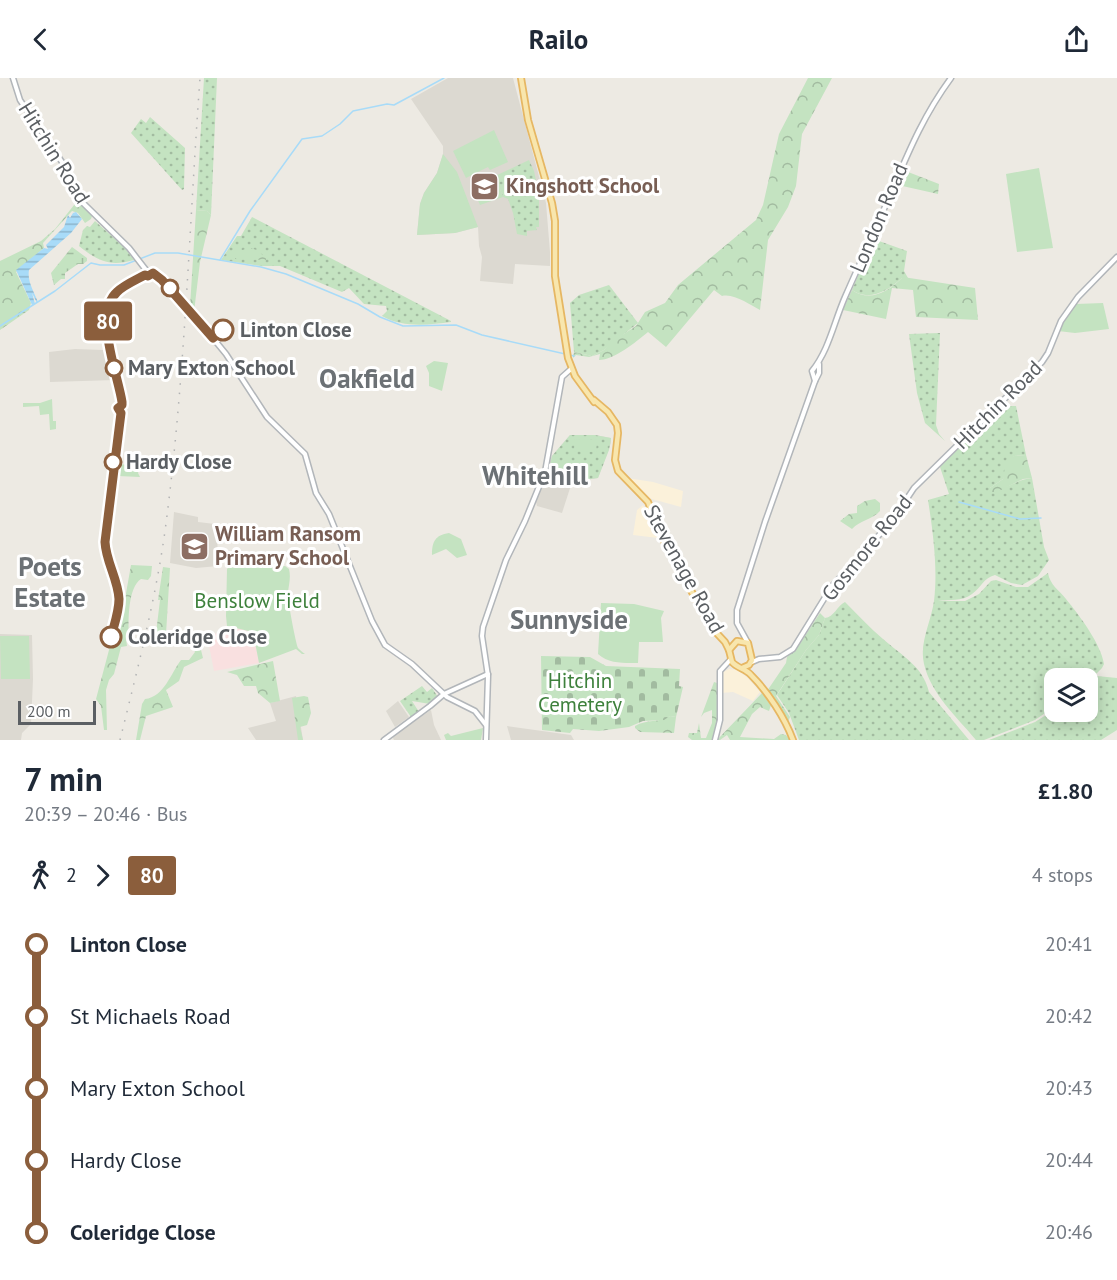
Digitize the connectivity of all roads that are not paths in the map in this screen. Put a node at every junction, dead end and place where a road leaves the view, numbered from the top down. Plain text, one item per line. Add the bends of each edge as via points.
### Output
1 (13, 78) edge
2 (521, 78) edge
3 (951, 78) edge
4 (1117, 257) edge
5 (572, 369) junction
6 (924, 479) joint
7 (741, 632) junction
8 (725, 642) junction
9 (735, 643) junction
10 (748, 643) junction
11 (729, 650) junction
12 (752, 654) junction
13 (759, 659) junction
14 (732, 662) junction
15 (750, 664) junction
16 (742, 668) junction
17 (750, 673) junction
18 (488, 674) junction
19 (482, 678) junction
20 (488, 681) junction
21 (451, 690) junction
22 (445, 696) junction
23 (486, 706) junction
24 (475, 711) junction
25 (486, 725) junction
26 (384, 740) edge
27 (486, 740) edge
28 (715, 740) edge
29 (794, 740) edge

1 - 22 street, Hitchin Road via 20,100 64,165 82,202 146,270 162,280 226,354 267,417 302,449 316,493 329,514 378,634 385,645 412,664
2 - 5 main road, Stevenage Road via 528,120 552,202 555,276
3 - 7 street, London Road via 912,142 819,364 738,608
4 - 6 street, Hitchin Road via 1059,324 1042,362
5 - 8 main road, Stevenage Road via 617,425 618,471 648,502 664,541 710,625
5 - 18 street via 562,377 545,472 506,560 483,627
6 - 13 street, Gosmore Road via 867,550 832,586 793,649 778,658
7 - 9 street, London Road
7 - 10 street, London Road
8 - 9 main road, Stevenage Road
8 - 11 main road, Stevenage Road
9 - 10 main road
9 - 11 main road
10 - 12 main road
11 - 14 main road
12 - 13 street
12 - 15 main road
13 - 15 street, Gosmore Road
14 - 16 main road
14 - 28 street via 720,671 720,720
15 - 16 main road
15 - 17 main road
16 - 17 main road
17 - 29 main road
18 - 19 street
18 - 20 street
19 - 20 street
19 - 21 street
20 - 23 street
21 - 22 street
21 - 22 street
22 - 24 street, Hitchin Road
22 - 26 street
23 - 24 street
23 - 25 street
24 - 25 street
25 - 27 street

